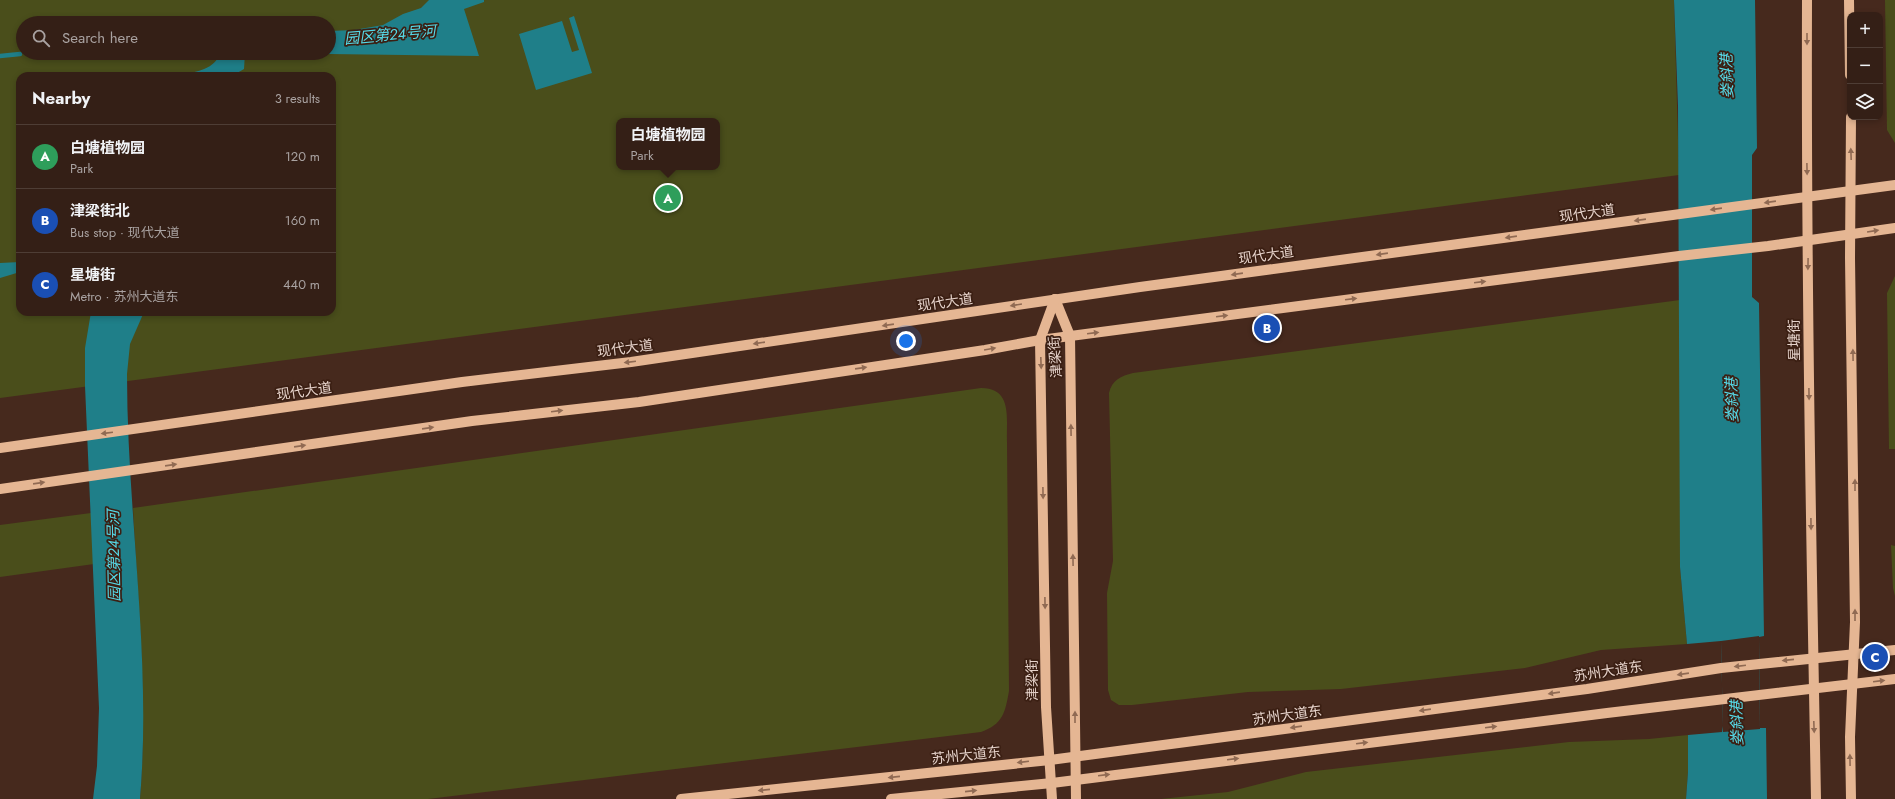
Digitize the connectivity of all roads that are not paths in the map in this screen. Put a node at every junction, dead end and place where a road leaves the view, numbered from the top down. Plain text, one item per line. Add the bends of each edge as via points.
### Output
1 (1808, 0) edge
2 (1849, 0) edge
3 (1850, 48) edge
4 (1851, 120) edge
5 (1895, 185) edge
6 (1851, 191) junction
7 (1807, 197) junction
8 (1895, 228) edge
9 (1850, 235) junction
10 (1808, 241) junction
11 (1055, 299) junction
12 (1070, 336) junction
13 (1040, 340) junction
14 (0, 448) edge
15 (0, 489) edge
16 (1895, 650) edge
17 (1855, 654) junction
18 (1812, 658) junction
19 (1895, 679) edge
20 (1853, 684) junction
21 (1812, 688) junction
22 (1075, 756) junction
23 (1050, 760) junction
24 (1076, 780) junction
25 (1052, 783) junction
26 (681, 799) edge
27 (891, 799) edge
28 (1052, 799) edge
29 (1076, 799) edge
30 (1816, 799) edge
31 (1851, 799) edge

1 -> 7 main road, 星塘街
2 - 3 main road
6 -> 4 main road
5 - 6 main road, 现代大道
6 - 7 main road, 现代大道
6 - 9 main road
7 - 10 main road, 星塘街
7 -> 11 main road, 现代大道
9 -> 8 main road
9 - 10 main road
17 -> 9 main road via 1855,472
12 -> 10 main road
10 -> 18 main road, 星塘街
11 - 12 main road, 津梁街
11 - 13 main road, 津梁街
11 -> 14 main road, 现代大道 via 631,362 462,382
12 - 13 main road
22 -> 12 main road, 津梁街
15 -> 13 main road via 472,421 639,402
13 -> 23 main road, 津梁街 via 1046,708
16 - 17 main road, 苏州大道东
17 - 18 main road, 苏州大道东
17 - 20 main road
18 - 21 main road, 星塘街
18 -> 22 main road, 苏州大道东 via 1721,668 1587,689
20 -> 19 main road
20 - 21 main road
31 -> 20 main road via 1850,737
24 -> 21 main road
21 -> 30 main road, 星塘街
22 - 23 main road, 苏州大道东
22 - 24 main road, 津梁街
23 - 25 main road, 津梁街
23 -> 26 main road, 苏州大道东
24 - 25 main road
24 - 29 main road, 津梁街
27 -> 25 main road
25 - 28 main road, 津梁街

